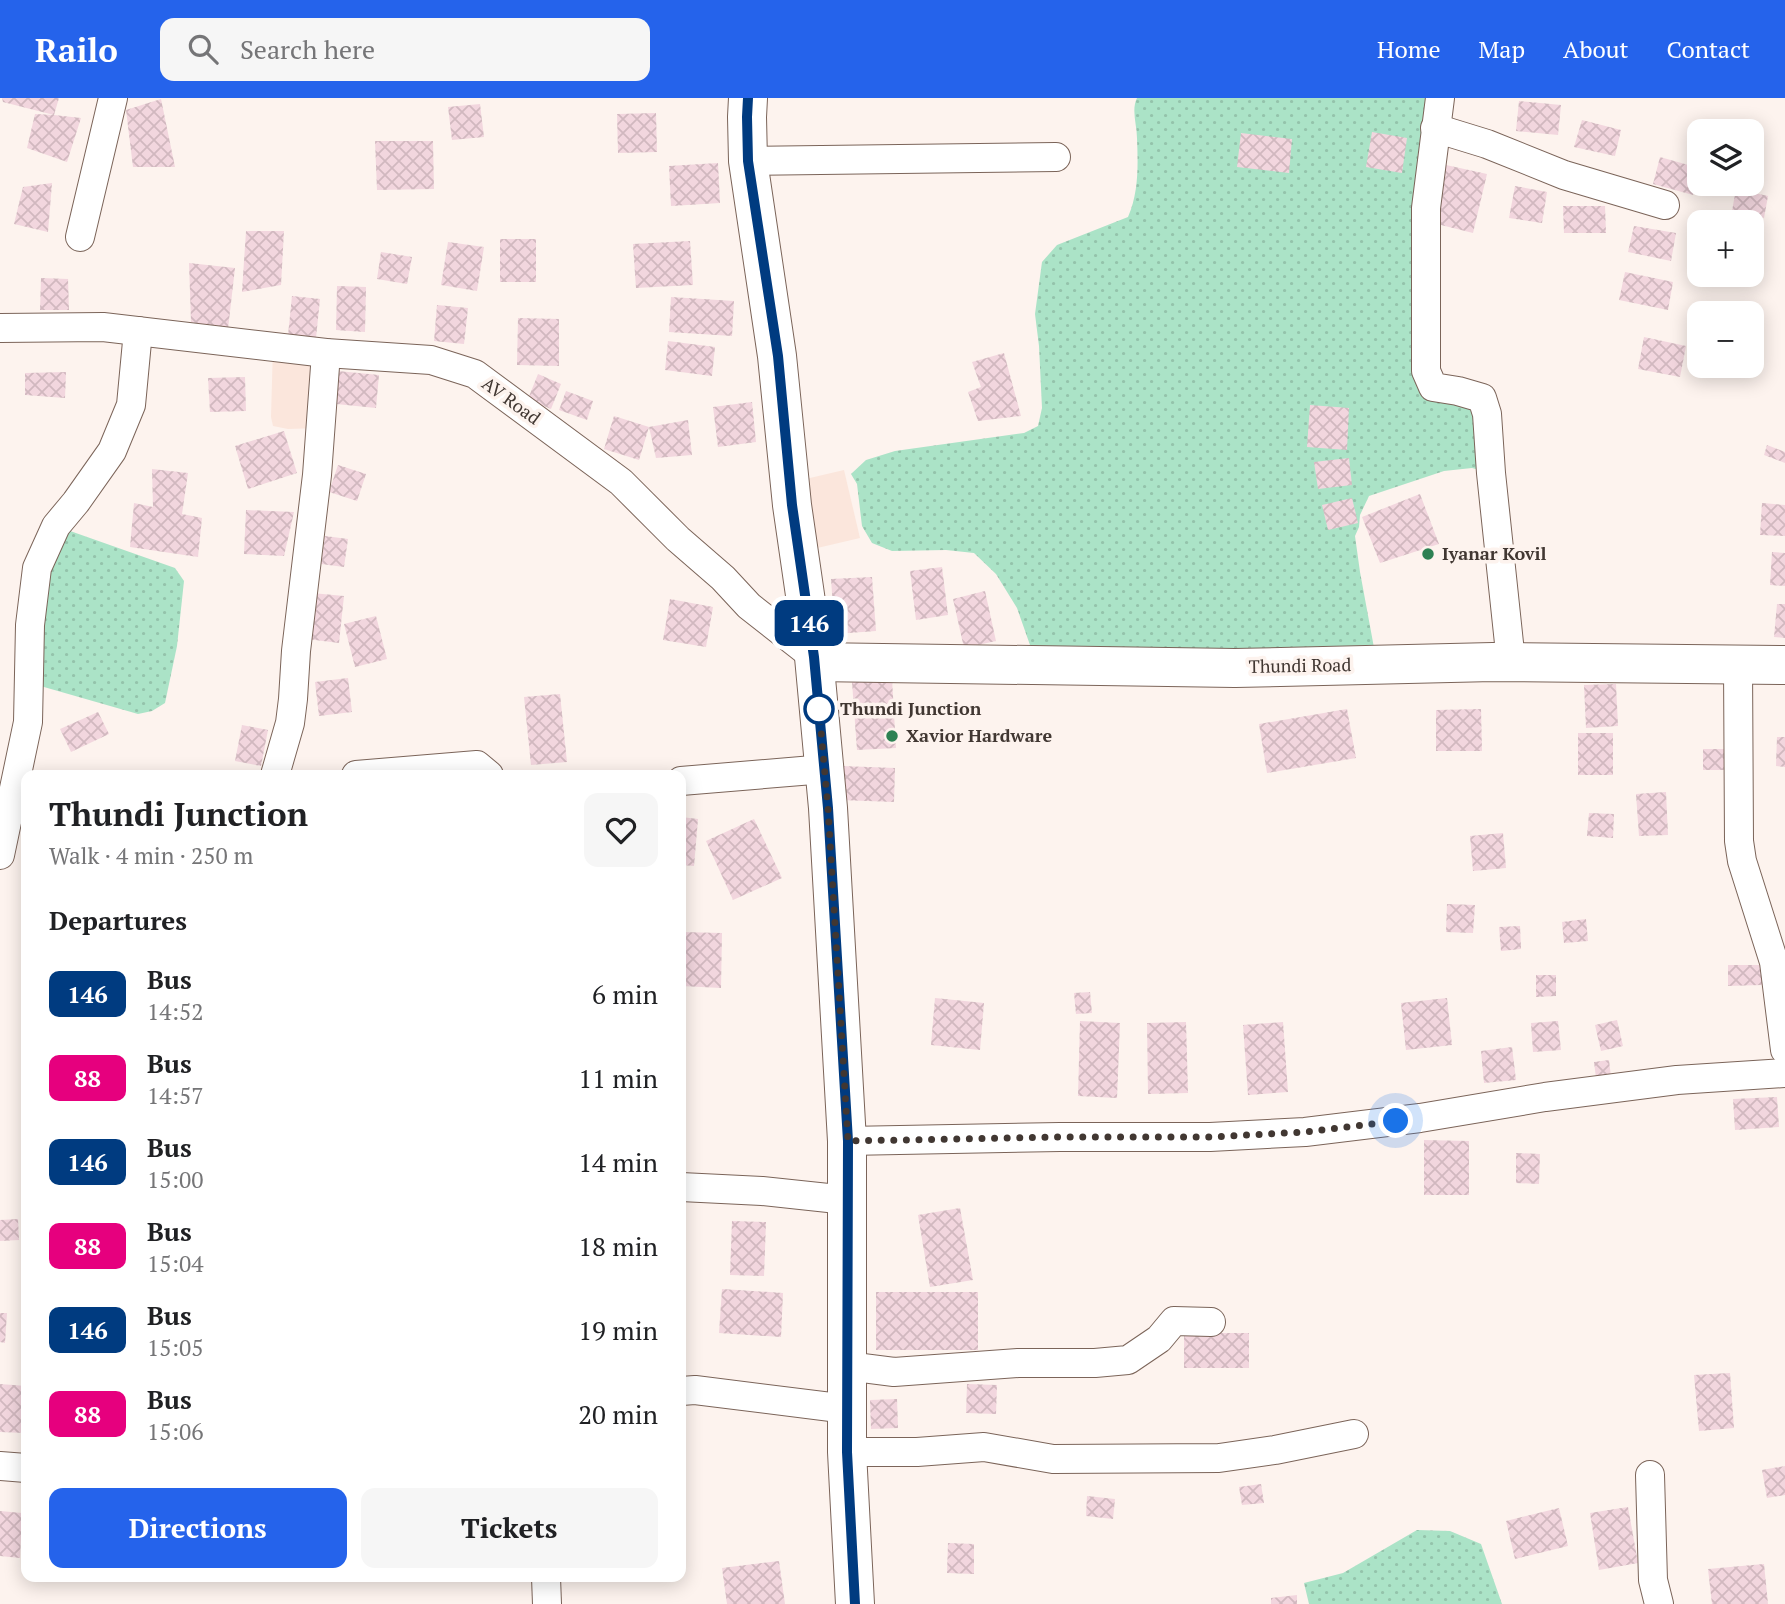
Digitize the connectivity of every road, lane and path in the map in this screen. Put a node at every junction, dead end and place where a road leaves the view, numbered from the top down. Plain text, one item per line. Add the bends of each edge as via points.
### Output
1 (113, 98) edge
2 (748, 98) edge
3 (1440, 98) edge
4 (1435, 128) junction
5 (1056, 157) dead end
6 (748, 161) junction
7 (1665, 205) dead end
8 (80, 237) dead end
9 (0, 328) edge
10 (138, 331) junction
11 (326, 353) junction
12 (814, 659) junction
13 (1511, 662) junction
14 (1738, 664) junction
15 (1785, 665) edge
16 (825, 769) junction
17 (276, 770) edge
18 (416, 770) edge
19 (483, 770) edge
20 (686, 781) edge
21 (0, 855) edge
22 (1785, 1050) edge
23 (1785, 1073) edge
24 (848, 1141) junction
25 (686, 1188) edge
26 (848, 1200) junction
27 (1211, 1322) dead end
28 (847, 1366) junction
29 (686, 1391) edge
30 (847, 1409) junction
31 (1354, 1433) dead end
32 (847, 1452) junction
33 (0, 1466) edge
34 (21, 1468) edge
35 (1650, 1475) dead end
36 (546, 1582) edge
37 (547, 1604) edge
38 (855, 1604) edge
39 (1659, 1604) edge

1 - 8 street
2 - 6 main road
3 - 4 street
4 - 7 street via 1564,175
4 - 13 street via 1426,208 1426,371 1433,387 1482,398 1487,414
5 - 6 street
6 - 12 main road via 778,356 792,505
9 - 10 street, AV Road
10 - 11 street, AV Road
10 - 21 street via 131,405 113,452 57,526 37,568 30,625 28,722
11 - 12 street, AV Road via 431,360 475,374 621,482 749,606
11 - 17 street via 293,699
12 - 13 main road, Thundi Road via 1235,668
12 - 16 main road
13 - 14 main road, Thundi Road
14 - 15 main road, Thundi Road
14 - 22 street via 1739,841 1774,962
16 - 20 street
16 - 24 main road
18 - 19 street via 477,765
23 - 24 street via 1677,1080 1305,1132
24 - 26 main road
25 - 26 street
26 - 28 main road
27 - 28 street via 1174,1321 1159,1339 1128,1360 894,1372
28 - 30 main road
29 - 30 street
30 - 32 main road
31 - 32 street via 1219,1458 1053,1458 984,1447
32 - 38 main road
33 - 34 street
35 - 39 street via 1653,1580
36 - 37 street

